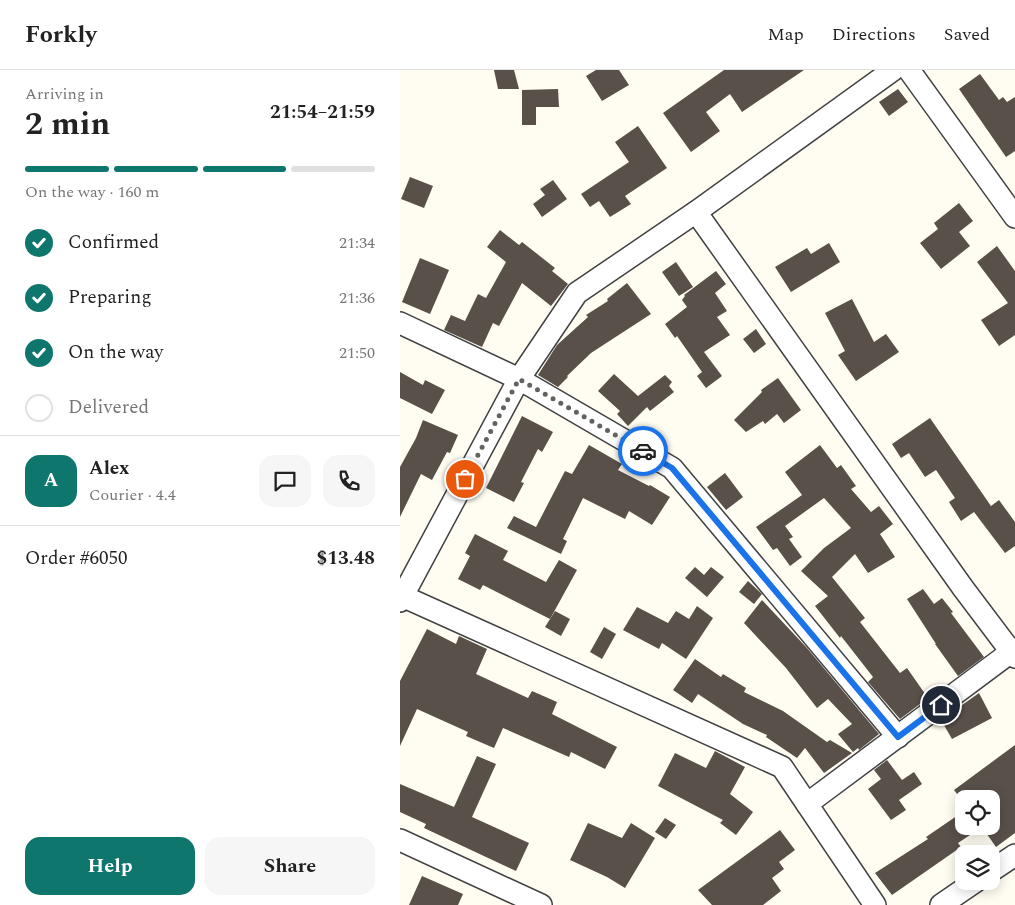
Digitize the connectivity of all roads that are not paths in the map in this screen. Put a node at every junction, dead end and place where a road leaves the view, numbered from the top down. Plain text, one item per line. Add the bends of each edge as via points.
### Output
1 (893, 70) edge
2 (909, 70) edge
3 (696, 212) junction
4 (1015, 217) edge
5 (400, 323) edge
6 (519, 379) junction
7 (401, 597) edge
8 (1014, 653) edge
9 (898, 737) junction
10 (807, 804) junction
11 (400, 840) edge
12 (1015, 855) edge
13 (1000, 865) edge
14 (963, 890) edge
15 (541, 905) edge
16 (874, 905) edge
17 (941, 905) edge

1 - 3 street
2 - 4 street
3 - 6 street via 577,293
3 - 8 street via 962,588
5 - 6 street
6 - 7 street
6 - 9 street via 672,468
7 - 10 street via 782,767
8 - 9 street
9 - 10 street
10 - 16 street
11 - 15 street
12 - 13 street
14 - 17 street

